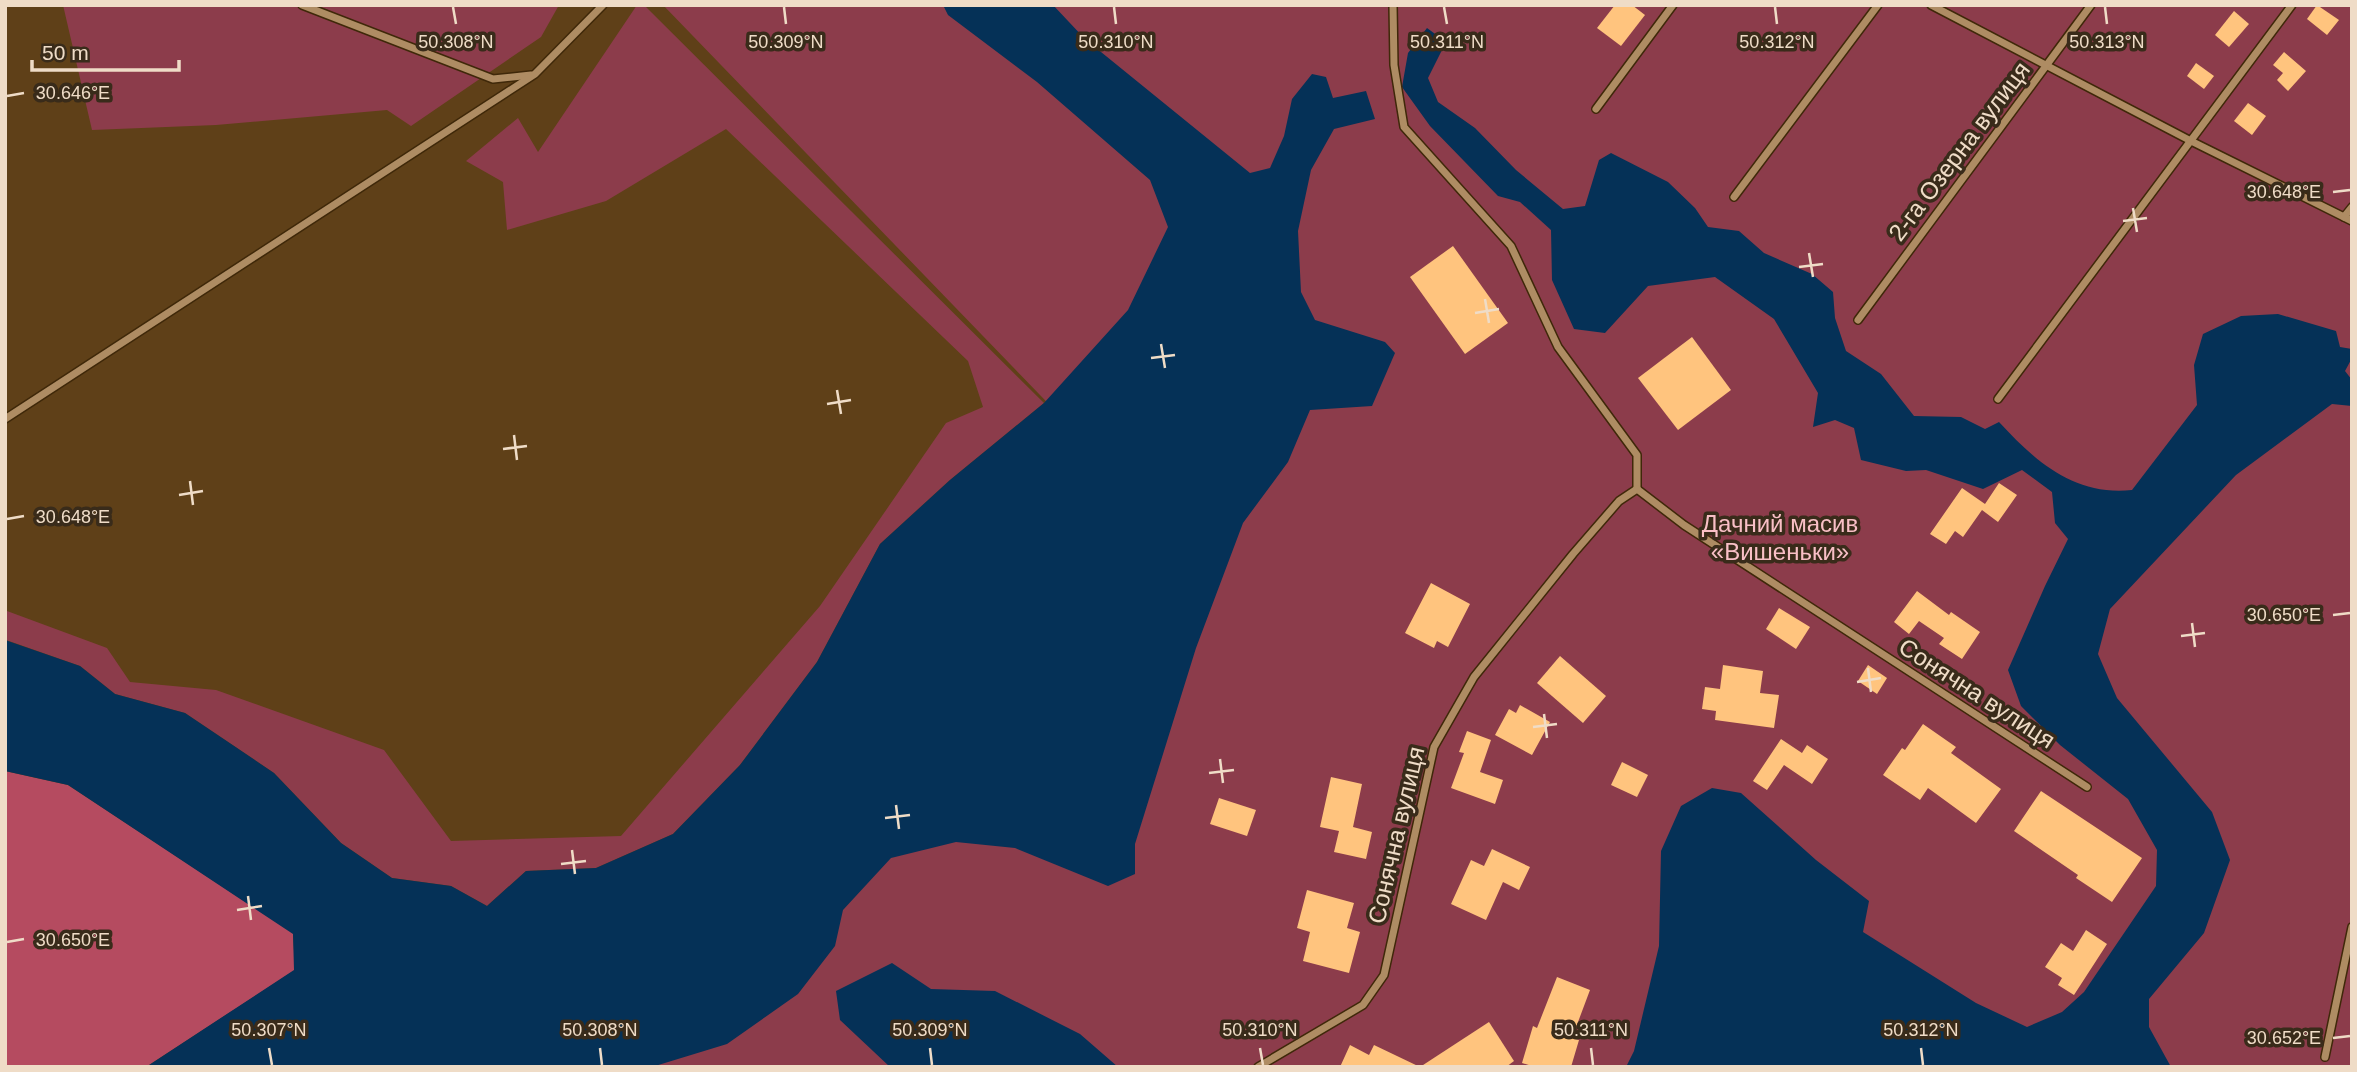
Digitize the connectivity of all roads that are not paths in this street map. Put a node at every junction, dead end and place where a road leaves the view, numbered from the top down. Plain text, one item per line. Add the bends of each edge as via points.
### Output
1 (302, 5) edge
2 (603, 5) edge
3 (1393, 5) edge
4 (1674, 5) edge
5 (1878, 5) edge
6 (1931, 5) edge
7 (2091, 5) edge
8 (2292, 5) edge
9 (2046, 66) junction
10 (536, 74) junction
11 (1597, 109) dead end
12 (2191, 141) junction
13 (1734, 197) dead end
14 (2352, 207) edge
15 (2348, 219) edge
16 (1858, 320) dead end
17 (1998, 399) dead end
18 (5, 419) edge
19 (1637, 489) junction
20 (2087, 787) dead end
21 (2352, 927) edge
22 (2325, 1057) dead end
23 (1258, 1067) edge

1 - 10 street via 492,79
2 - 10 street
3 - 19 street via 1394,65 1404,127 1511,246 1558,347 1637,456
4 - 11 street
5 - 13 street
6 - 9 street
7 - 9 street, 2-га Озерна вулиця
8 - 12 street
9 - 12 street
9 - 16 street, 2-га Озерна вулиця
10 - 18 street
12 - 15 street
12 - 17 street
14 - 15 street
19 - 20 street, Сонячна вулиця via 1684,525
19 - 23 street, Сонячна вулиця via 1619,501 1573,554 1474,677 1434,747 1384,975 1363,1005
21 - 22 street

